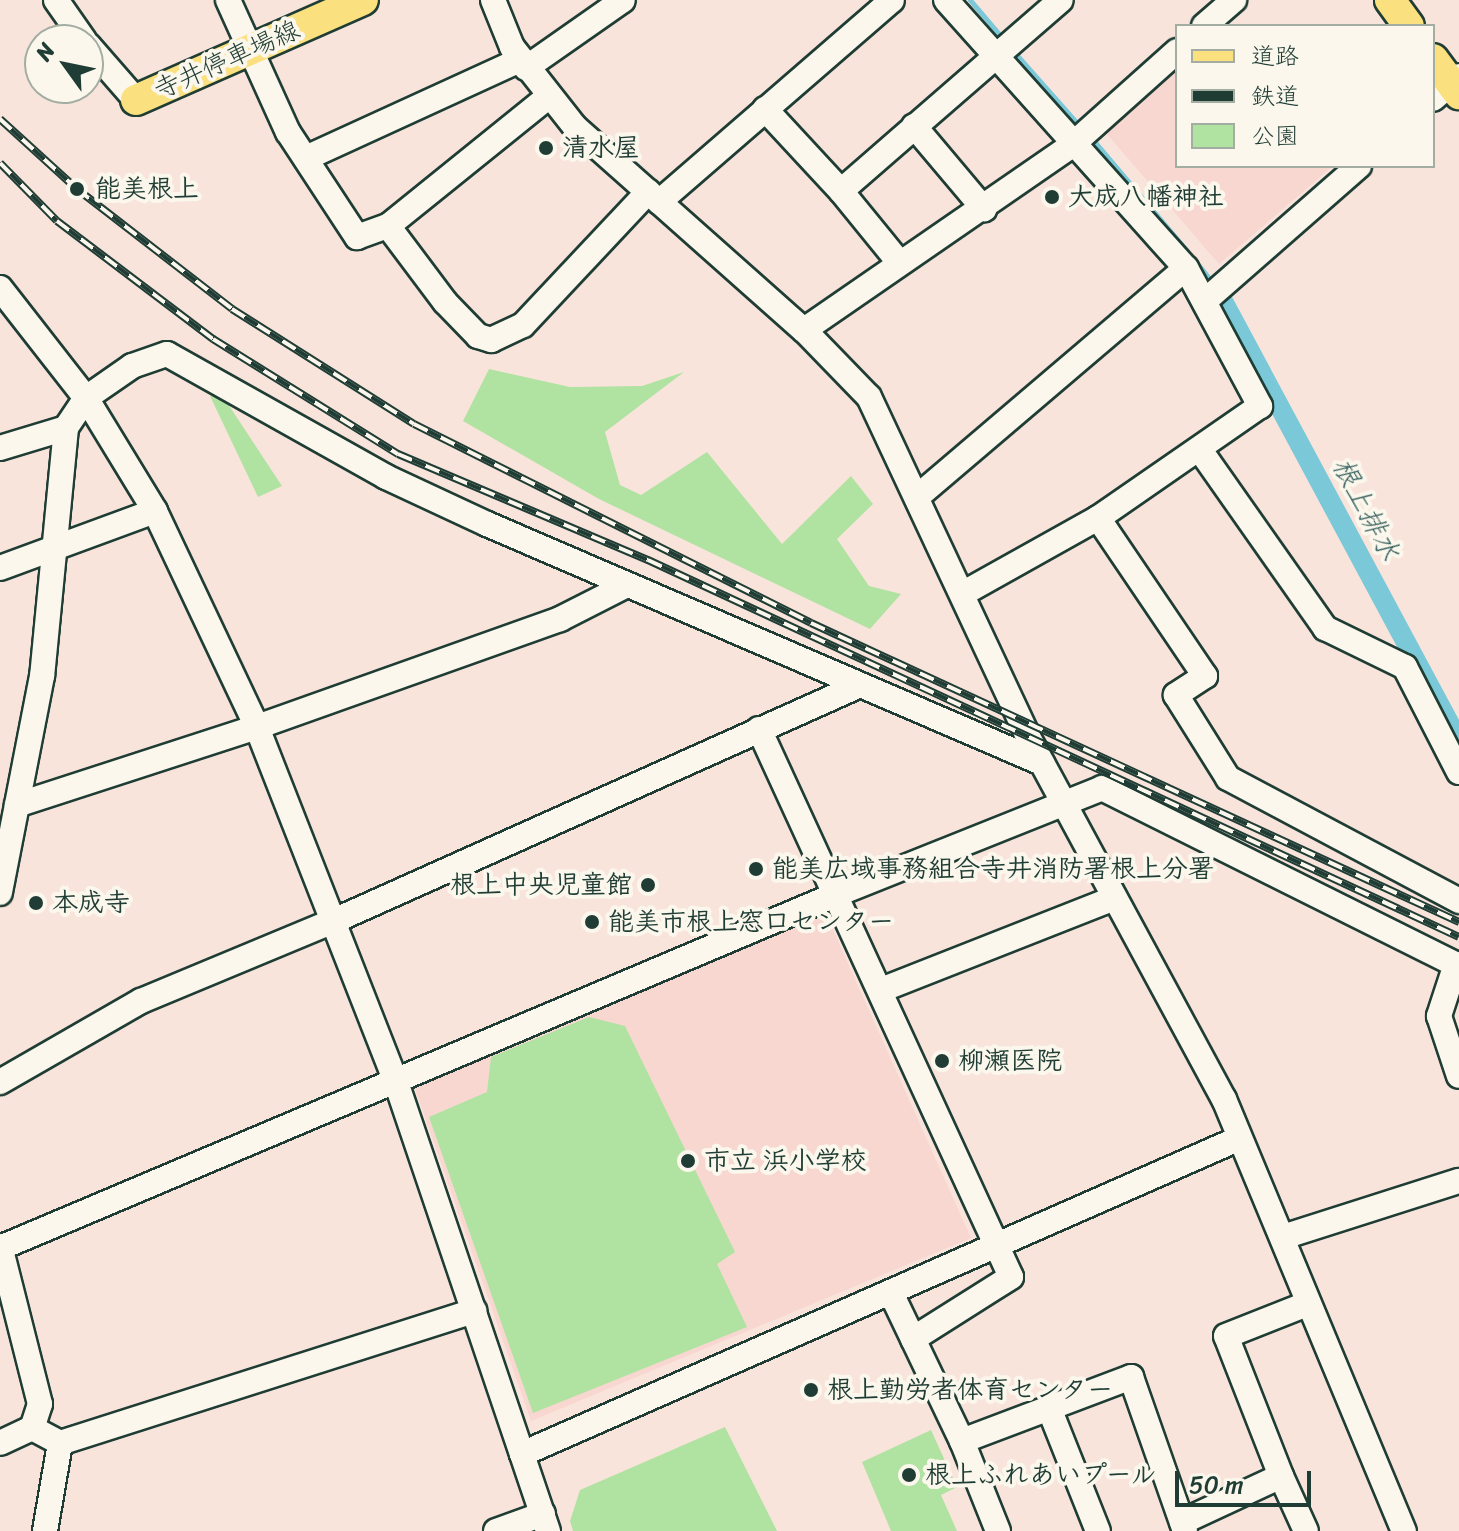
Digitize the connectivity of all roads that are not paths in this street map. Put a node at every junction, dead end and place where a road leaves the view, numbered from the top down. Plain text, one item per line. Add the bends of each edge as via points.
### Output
1 (56, 0) edge
2 (228, 0) edge
3 (363, 0) edge
4 (493, 0) edge
5 (623, 0) edge
6 (892, 0) edge
7 (946, 0) edge
8 (1061, 0) edge
9 (1234, 0) edge
10 (1390, 0) edge
11 (1207, 14) edge
12 (73, 24) edge
13 (1408, 24) edge
14 (247, 49) junction
15 (1175, 53) edge
16 (996, 57) junction
17 (1435, 62) edge
18 (104, 63) edge
19 (523, 64) junction
20 (1450, 88) edge
21 (548, 97) junction
22 (136, 100) joint
23 (765, 109) junction
24 (914, 126) junction
25 (1072, 145) junction
26 (306, 158) junction
27 (1357, 168) edge
28 (841, 191) junction
29 (653, 197) junction
30 (984, 209) junction
31 (388, 226) junction
32 (899, 262) junction
33 (1186, 268) junction
34 (0, 288) edge
35 (1207, 299) junction
36 (804, 330) junction
37 (86, 398) junction
38 (66, 428) junction
39 (0, 448) edge
40 (1200, 450) junction
41 (917, 497) junction
42 (155, 511) junction
43 (1098, 518) junction
44 (54, 550) junction
45 (0, 568) edge
46 (627, 585) junction
47 (964, 593) junction
48 (860, 685) junction
49 (257, 727) junction
50 (759, 729) junction
51 (1042, 763) junction
52 (1459, 772) edge
53 (12, 796) edge
54 (1061, 801) junction
55 (0, 893) edge
56 (835, 895) junction
57 (1114, 898) junction
58 (1459, 901) edge
59 (336, 920) junction
60 (1458, 965) edge
61 (881, 990) junction
62 (1459, 1076) edge
63 (0, 1082) edge
64 (396, 1082) junction
65 (1238, 1139) junction
66 (1459, 1181) edge
67 (1283, 1237) junction
68 (996, 1246) junction
69 (0, 1247) edge
70 (891, 1293) junction
71 (1307, 1304) junction
72 (474, 1311) junction
73 (913, 1339) junction
74 (1049, 1408) junction
75 (32, 1428) junction
76 (962, 1441) junction
77 (0, 1443) edge
78 (60, 1443) junction
79 (522, 1454) junction
80 (1281, 1476) junction
81 (545, 1523) edge
82 (1183, 1526) edge
83 (45, 1531) edge
84 (496, 1531) edge
85 (998, 1531) edge
86 (1098, 1531) edge
87 (1306, 1531) edge
88 (1404, 1531) edge

1 - 12 street
2 - 14 street
3 - 14 main road, 寺井停車場線
4 - 19 street
5 - 19 street
6 - 23 street
7 - 16 street
8 - 16 street
9 - 11 street
10 - 13 main road
14 - 22 main road, 寺井停車場線
14 - 26 street
15 - 25 street
16 - 24 street
16 - 25 street
17 - 20 main road
18 - 22 street
19 - 21 street
19 - 26 street
21 - 29 street
21 - 31 street
23 - 28 street
23 - 29 street
24 - 28 street
24 - 30 street
25 - 30 street
25 - 33 street
26 - 31 street via 357,237
27 - 35 street
28 - 32 street
29 - 31 street via 523,325 491,340 478,336 445,302
29 - 36 street
30 - 32 street
32 - 36 street
33 - 35 street
33 - 41 street
34 - 37 street
35 - 40 street via 1260,406
36 - 41 street via 869,397
37 - 38 street
37 - 42 street
37 - 46 street via 132,366 167,354 386,477
38 - 39 street
38 - 44 street
40 - 43 street
40 - 52 street via 1325,628 1405,667
41 - 47 street
42 - 44 street
42 - 49 street
43 - 47 street
43 - 58 street via 1205,676 1176,695 1228,778
44 - 45 street
44 - 53 street via 42,676
46 - 48 street
46 - 49 street via 560,619
47 - 51 street
48 - 50 street
48 - 51 street
49 - 53 street
49 - 59 street
50 - 56 street
50 - 59 street
51 - 54 street
53 - 55 street
54 - 56 street
54 - 57 street
54 - 60 street via 1102,788
56 - 61 street
56 - 64 street
57 - 61 street
57 - 65 street via 1224,1099
59 - 63 street via 141,1001
59 - 64 street
60 - 62 street via 1439,1016
61 - 68 street
64 - 69 street
64 - 72 street
65 - 67 street
65 - 68 street
66 - 67 street
67 - 71 street
68 - 70 street
68 - 73 street via 1011,1277
69 - 75 street via 40,1404
70 - 73 street
70 - 79 street
71 - 80 street via 1226,1336
71 - 88 street
72 - 78 street
72 - 79 street
73 - 76 street
74 - 76 street
74 - 82 street via 1131,1377
74 - 86 street
75 - 77 street
75 - 78 street
76 - 85 street
78 - 83 street
79 - 81 street
80 - 82 street
80 - 87 street
81 - 84 street

